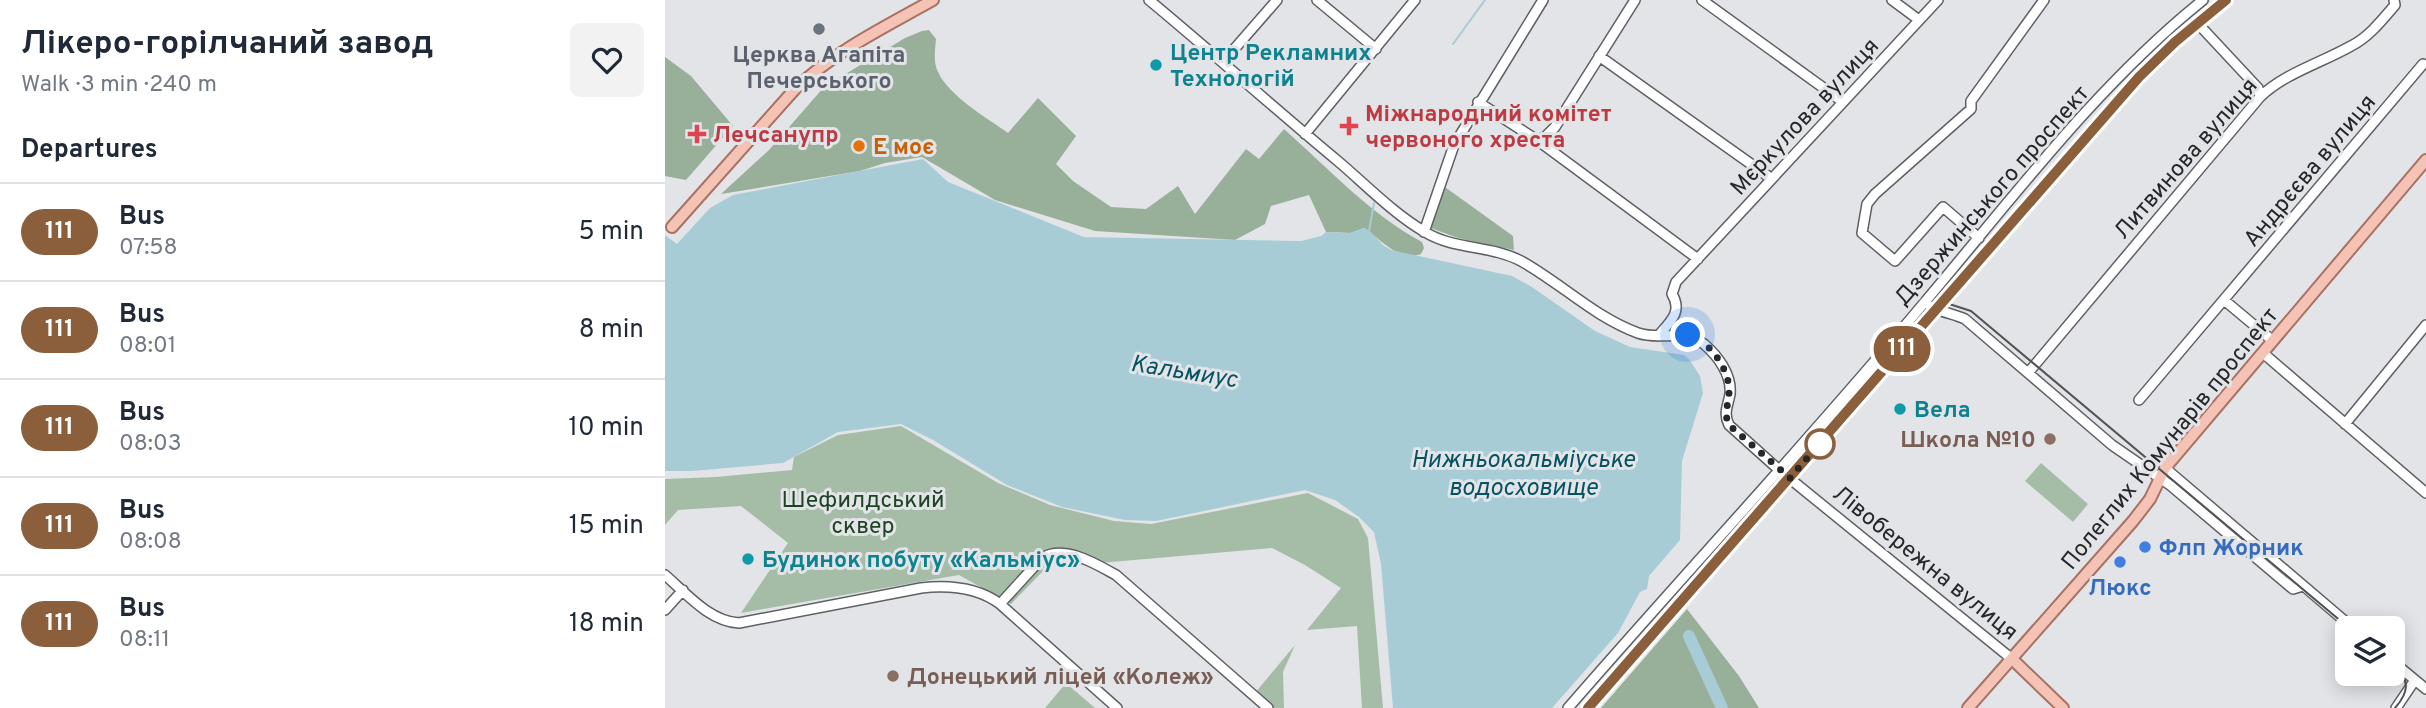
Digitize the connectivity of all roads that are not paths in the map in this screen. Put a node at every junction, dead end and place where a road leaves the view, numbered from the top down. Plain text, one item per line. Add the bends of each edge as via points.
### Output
1 (933, 0) edge
2 (1149, 0) edge
3 (1277, 0) edge
4 (1317, 0) edge
5 (1415, 0) edge
6 (1543, 0) edge
7 (1635, 0) edge
8 (1702, 0) edge
9 (1892, 0) edge
10 (1938, 0) edge
11 (2044, 0) edge
12 (2203, 0) edge
13 (2226, 0) edge
14 (2394, 0) edge
15 (1919, 20) junction
16 (2202, 28) dead end
17 (1376, 49) junction
18 (1599, 57) junction
19 (1223, 62) junction
20 (2423, 65) dead end
21 (2260, 97) junction
22 (1478, 102) junction
23 (1843, 102) junction
24 (1305, 134) junction
25 (1537, 140) junction
26 (2426, 160) edge
27 (1772, 179) junction
28 (672, 227) dead end
29 (1424, 232) junction
30 (1979, 238) junction
31 (1698, 259) junction
32 (2224, 300) junction
33 (1925, 302) junction
34 (1935, 311) junction
35 (2426, 325) edge
36 (1658, 336) junction
37 (2273, 341) junction
38 (2263, 353) junction
39 (2028, 373) junction
40 (2139, 400) dead end
41 (2345, 424) junction
42 (1779, 469) junction
43 (2163, 473) junction
44 (1790, 478) junction
45 (2426, 493) edge
46 (665, 575) edge
47 (683, 590) junction
48 (1000, 604) junction
49 (665, 610) edge
50 (2337, 616) edge
51 (2012, 659) junction
52 (2405, 671) edge
53 (2416, 680) junction
54 (2426, 689) edge
55 (1117, 708) edge
56 (1268, 708) edge
57 (1568, 708) edge
58 (1588, 708) edge
59 (1968, 708) edge
60 (2063, 708) edge
61 (2396, 708) edge

1 - 28 main road via 811,74
2 - 19 street, Лівобережна вулиця
3 - 19 street
4 - 17 street
5 - 17 street
6 - 22 street
7 - 18 street
8 - 23 street
9 - 15 street
10 - 15 street, Мєркулова вулиця
11 - 30 street via 1971,101 1971,109 1867,204 1861,233 1895,261 1943,207
12 - 30 street, Дзержинського проспект via 2128,67
13 - 34 street, Дзержинського проспект via 2139,77
14 - 21 street, Литвинова вулиця via 2378,26 2354,45
15 - 23 street, Мєркулова вулиця
16 - 21 street via 2258,88
17 - 24 street
18 - 25 street via 1555,127
18 - 27 street
19 - 24 street, Лівобережна вулиця
20 - 32 street, Андрєєва вулиця
21 - 39 street, Литвинова вулиця
22 - 25 street
22 - 29 street via 1454,145
23 - 27 street, Мєркулова вулиця
24 - 29 street, Лівобережна вулиця
25 - 31 street
26 - 37 main road, Полеглих Комунарів проспект
27 - 31 street, Мєркулова вулиця
29 - 36 street, Лівобережна вулиця via 1519,260 1607,320
30 - 33 street, Дзержинського проспект
31 - 36 street, Мєркулова вулиця via 1672,289 1677,313
32 - 37 street
32 - 40 street, Андрєєва вулиця
33 - 34 street
33 - 42 street, Дзержинського проспект
34 - 39 street via 1965,319
34 - 44 street, Дзержинського проспект
35 - 41 street
36 - 42 street, Лівобережна вулиця via 1694,337 1714,354 1729,383 1725,411 1729,425
37 - 38 main road, Полеглих Комунарів проспект
38 - 41 street
38 - 43 main road, Полеглих Комунарів проспект
39 - 43 street via 2112,445
41 - 45 street
42 - 44 street, Лівобережна вулиця
42 - 57 street, Дзержинського проспект
43 - 50 street
43 - 51 main road, Полеглих Комунарів проспект via 2133,522
44 - 51 street, Лівобережна вулиця
44 - 58 street, Дзержинського проспект
46 - 47 street
47 - 48 street via 715,617 739,623 941,586 980,593
47 - 49 street
48 - 55 street
48 - 56 street via 1049,554 1097,564 1116,575
51 - 59 main road, Полеглих Комунарів проспект
51 - 60 main road, Лівобережна вулиця
52 - 53 street
53 - 54 street
53 - 61 street

